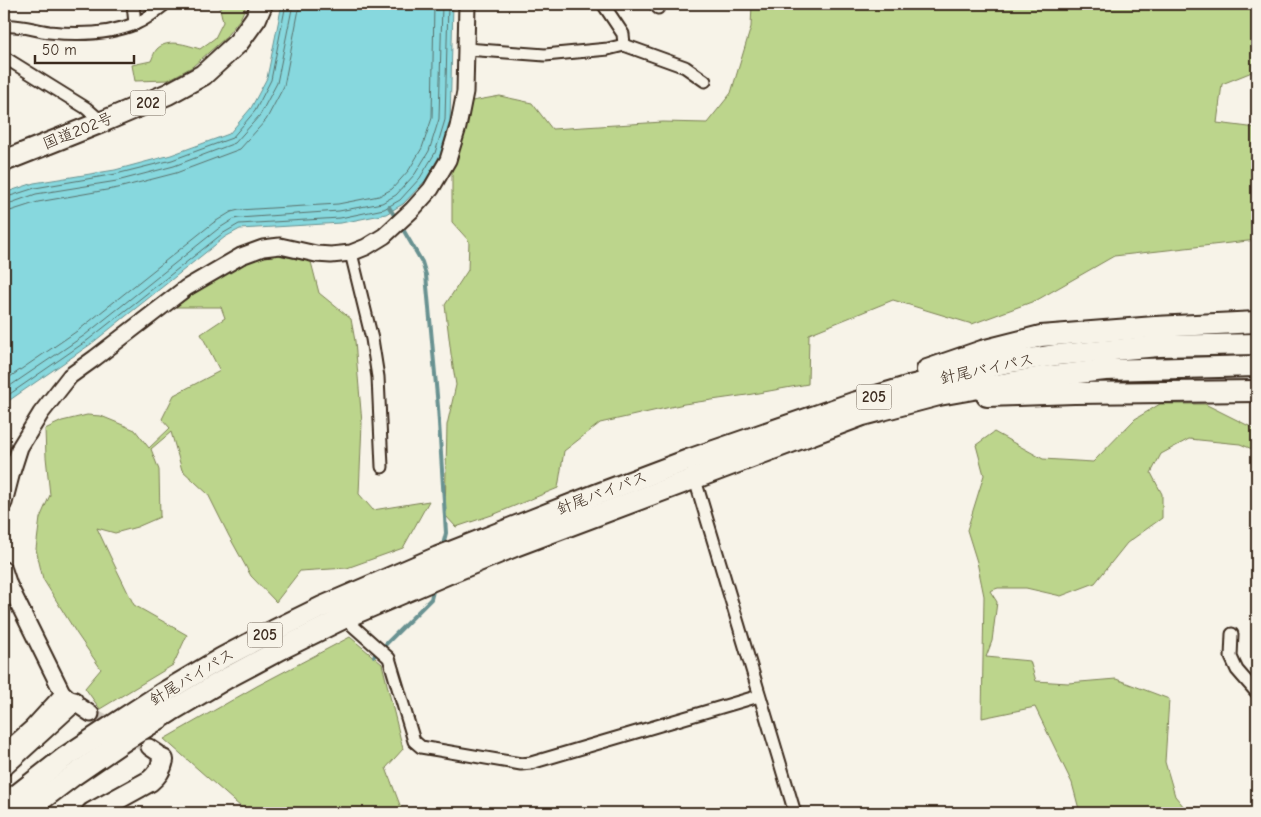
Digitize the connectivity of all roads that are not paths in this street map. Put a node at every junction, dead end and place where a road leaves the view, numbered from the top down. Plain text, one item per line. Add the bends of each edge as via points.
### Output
1 (133, 4) edge
2 (165, 4) edge
3 (262, 4) edge
4 (467, 4) edge
5 (603, 4) edge
6 (135, 24) junction
7 (4, 26) edge
8 (624, 45) junction
9 (466, 49) junction
10 (4, 59) edge
11 (705, 81) dead end
12 (102, 122) junction
13 (4, 161) edge
14 (351, 253) junction
15 (1257, 322) edge
16 (1257, 344) edge
17 (1257, 366) edge
18 (1257, 391) edge
19 (939, 395) junction
20 (853, 403) junction
21 (688, 460) junction
22 (382, 467) dead end
23 (695, 479) junction
24 (4, 503) edge
25 (512, 537) junction
26 (4, 570) edge
27 (374, 595) junction
28 (344, 618) junction
29 (1232, 634) dead end
30 (1257, 693) edge
31 (759, 696) junction
32 (67, 697) junction
33 (91, 714) tunnel mouth
34 (4, 750) edge
35 (156, 754) dead end
36 (4, 765) edge
37 (4, 804) edge
38 (24, 813) edge
39 (92, 813) edge
40 (795, 813) edge

1 - 6 street
2 - 6 street
3 - 12 highway, 国道202号 / 202 via 238,43 203,75
4 - 9 street
5 - 8 street via 623,34
6 - 7 street via 71,34
8 - 9 street via 545,55
8 - 11 street via 685,67
9 - 14 street via 465,92 448,160 431,189 412,210 384,236
10 - 12 street via 86,108
12 - 13 highway, 国道202号 / 202
14 - 22 street via 378,377
14 - 24 street via 331,255 280,246 263,248 241,256 186,288 70,376 20,447
15 - 20 highway via 1041,336 982,351 907,376
16 - 20 highway, 針尾バイパス / 205 via 1159,346 1056,355 1004,363
17 - 19 highway, 針尾バイパス / 205 via 1105,370
18 - 19 highway
19 - 23 highway, 針尾バイパス / 205 via 863,416
20 - 21 highway, 針尾バイパス / 205
21 - 23 street
21 - 25 highway, 針尾バイパス / 205
23 - 25 highway, 針尾バイパス / 205
23 - 31 street
25 - 27 highway, 針尾バイパス / 205
26 - 32 street
27 - 28 highway, 針尾バイパス / 205
27 - 37 highway, 針尾バイパス / 205 via 322,607 222,658 64,758
28 - 31 street via 389,658 414,741 421,747 531,764
28 - 38 highway, 針尾バイパス / 205 via 268,655 171,711 74,775
29 - 30 street via 1231,657 1236,670
31 - 40 street
32 - 33 street
32 - 34 street
32 - 36 highway
35 - 39 highway via 161,768 157,775

